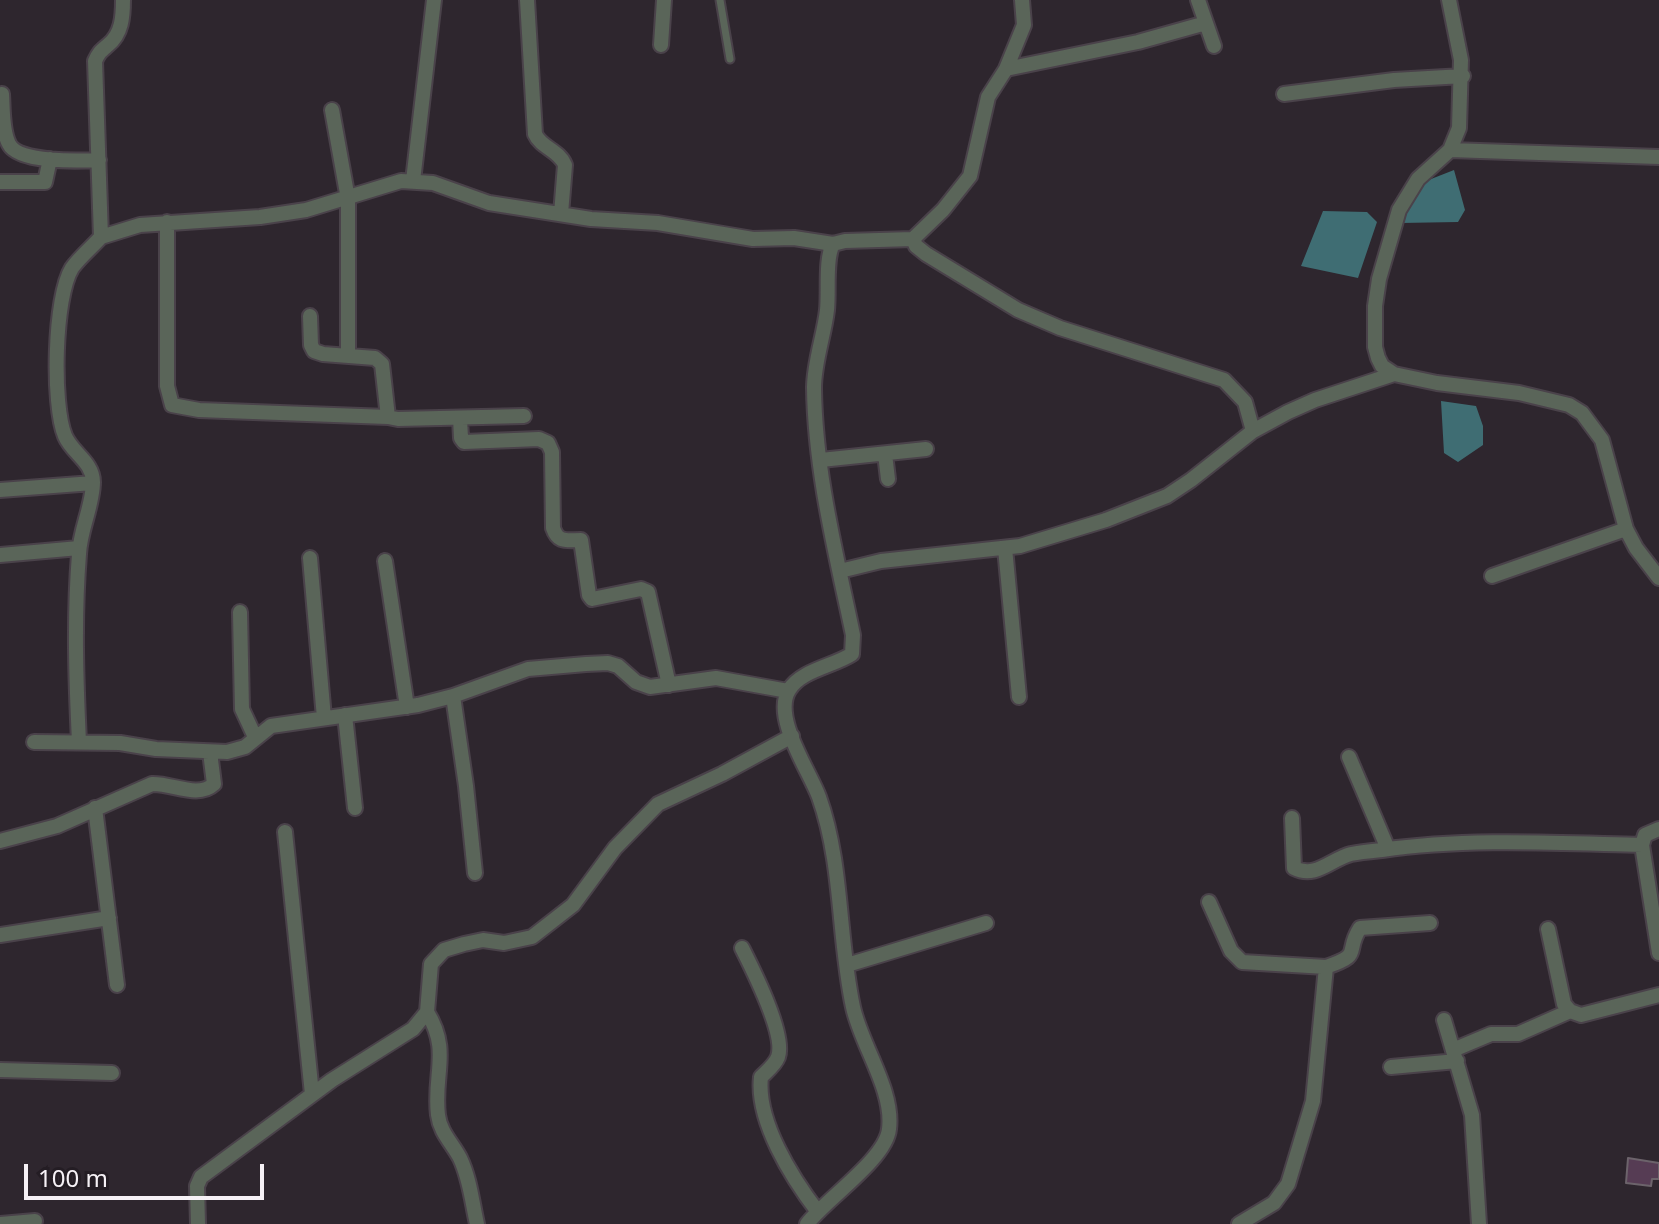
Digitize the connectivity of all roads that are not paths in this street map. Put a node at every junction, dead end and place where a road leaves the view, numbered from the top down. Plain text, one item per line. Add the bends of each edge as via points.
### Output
1 (123, 0) edge
2 (434, 0) edge
3 (527, 0) edge
4 (664, 0) edge
5 (720, 0) edge
6 (1022, 0) edge
7 (1198, 0) edge
8 (1449, 0) edge
9 (1206, 23) junction
10 (661, 45) dead end
11 (1214, 46) dead end
12 (730, 59) dead end
13 (1006, 69) junction
14 (1463, 76) junction
15 (2, 94) edge
16 (1284, 94) dead end
17 (332, 110) dead end
18 (1450, 150) junction
19 (1659, 157) edge
20 (50, 159) junction
21 (99, 160) junction
22 (413, 181) junction
23 (0, 182) edge
24 (348, 199) junction
25 (561, 214) junction
26 (167, 222) junction
27 (101, 237) junction
28 (913, 239) junction
29 (833, 244) junction
30 (310, 316) dead end
31 (348, 356) junction
32 (1394, 374) junction
33 (524, 416) dead end
34 (388, 417) junction
35 (460, 418) junction
36 (1253, 431) junction
37 (926, 449) dead end
38 (885, 454) junction
39 (821, 460) junction
40 (888, 479) dead end
41 (93, 483) junction
42 (0, 490) edge
43 (1626, 529) junction
44 (79, 548) junction
45 (1005, 548) junction
46 (0, 555) edge
47 (310, 558) dead end
48 (385, 561) dead end
49 (840, 571) junction
50 (1492, 576) dead end
51 (1659, 578) edge
52 (240, 612) dead end
53 (669, 685) junction
54 (788, 691) junction
55 (453, 696) junction
56 (1019, 697) dead end
57 (407, 707) junction
58 (345, 715) junction
59 (324, 718) junction
60 (792, 736) junction
61 (255, 737) junction
62 (34, 742) dead end
63 (79, 742) junction
64 (210, 752) junction
65 (1349, 757) dead end
66 (95, 808) junction
67 (355, 808) dead end
68 (1292, 818) dead end
69 (1659, 829) edge
70 (285, 832) dead end
71 (0, 841) edge
72 (1642, 845) junction
73 (1388, 849) junction
74 (475, 873) dead end
75 (1209, 902) dead end
76 (109, 918) junction
77 (986, 923) dead end
78 (1430, 923) dead end
79 (1548, 929) dead end
80 (0, 935) edge
81 (742, 948) dead end
82 (1659, 953) edge
83 (847, 965) junction
84 (1326, 967) junction
85 (117, 985) dead end
86 (1659, 995) edge
87 (1570, 1011) junction
88 (427, 1012) junction
89 (1444, 1020) dead end
90 (1455, 1056) junction
91 (1391, 1067) dead end
92 (0, 1070) edge
93 (112, 1073) dead end
94 (312, 1094) junction
95 (818, 1212) junction
96 (35, 1221) dead end
97 (0, 1224) edge
98 (198, 1224) edge
99 (477, 1224) edge
100 (807, 1224) edge
101 (1239, 1224) edge
102 (1479, 1224) edge

1 - 21 street via 118,34 95,61
2 - 22 street
3 - 25 street via 535,134 565,165
4 - 10 street
5 - 12 lane
6 - 13 street via 1024,25
7 - 9 street
8 - 14 street
9 - 11 street
9 - 13 street
13 - 28 street via 988,97 970,176
14 - 16 street
14 - 18 street via 1459,128
15 - 20 street via 11,149
17 - 24 street
18 - 19 street
18 - 32 street via 1408,192 1387,248 1375,306 1375,347 1382,366
20 - 21 street
20 - 23 street via 45,182
21 - 27 street
22 - 24 street
22 - 25 street via 447,186 489,203
24 - 26 street via 278,215
24 - 31 street
25 - 29 street
26 - 27 street
26 - 34 street via 167,386 172,405
27 - 41 street via 72,269 59,314 58,340 63,432 90,470
28 - 29 street
28 - 36 street via 926,254 1018,310 1224,380 1245,402
29 - 39 street via 814,386
30 - 31 street via 314,351
31 - 34 street via 375,358 382,364
32 - 36 street via 1315,400
32 - 43 street via 1519,393 1582,413 1602,440
33 - 35 street
34 - 35 street
35 - 53 street via 464,442 548,443 556,537 581,540 592,599 648,592
36 - 45 street via 1167,496 1106,520
37 - 38 street
38 - 39 street
38 - 40 street
39 - 49 street
41 - 42 street
41 - 44 street
43 - 50 street
43 - 51 street
44 - 46 street
44 - 63 street via 74,628
45 - 49 street via 881,561
45 - 56 street
47 - 59 street
48 - 57 street
49 - 54 street via 852,654 797,681
52 - 61 street via 242,709
53 - 54 street via 716,678
53 - 55 street via 650,687 618,666 586,664 528,669
54 - 60 street via 783,710
55 - 57 street
55 - 74 street
57 - 58 street
58 - 59 street
58 - 67 street
59 - 61 street via 271,726
60 - 83 street via 828,829
60 - 88 street via 658,804 615,848 573,905 532,937 504,943 483,940 444,950 431,964
61 - 64 street via 245,747
62 - 63 street
63 - 64 street
64 - 66 street via 214,784 208,789 152,784
65 - 73 street
66 - 71 street via 57,826
66 - 76 street
68 - 73 street via 1294,868 1303,872 1320,870 1351,854
69 - 72 street via 1645,835
70 - 94 street
72 - 73 street
72 - 82 street
75 - 84 street via 1231,951 1242,962
76 - 80 street
76 - 85 street
77 - 83 street
78 - 84 street via 1360,928 1351,955
79 - 87 street
81 - 95 street via 774,1024 779,1051 777,1061 761,1077 761,1098 782,1161
83 - 95 street via 853,1009 882,1086 889,1129 885,1144
84 - 101 street via 1313,1101 1288,1184 1274,1203
86 - 87 street via 1581,1015
87 - 90 street via 1518,1034 1491,1034
88 - 94 street via 413,1029
88 - 99 street via 440,1040 438,1119 467,1175
89 - 90 street
90 - 91 street
90 - 102 street via 1472,1115
92 - 93 street
94 - 98 street via 201,1177
95 - 100 street
96 - 97 street

